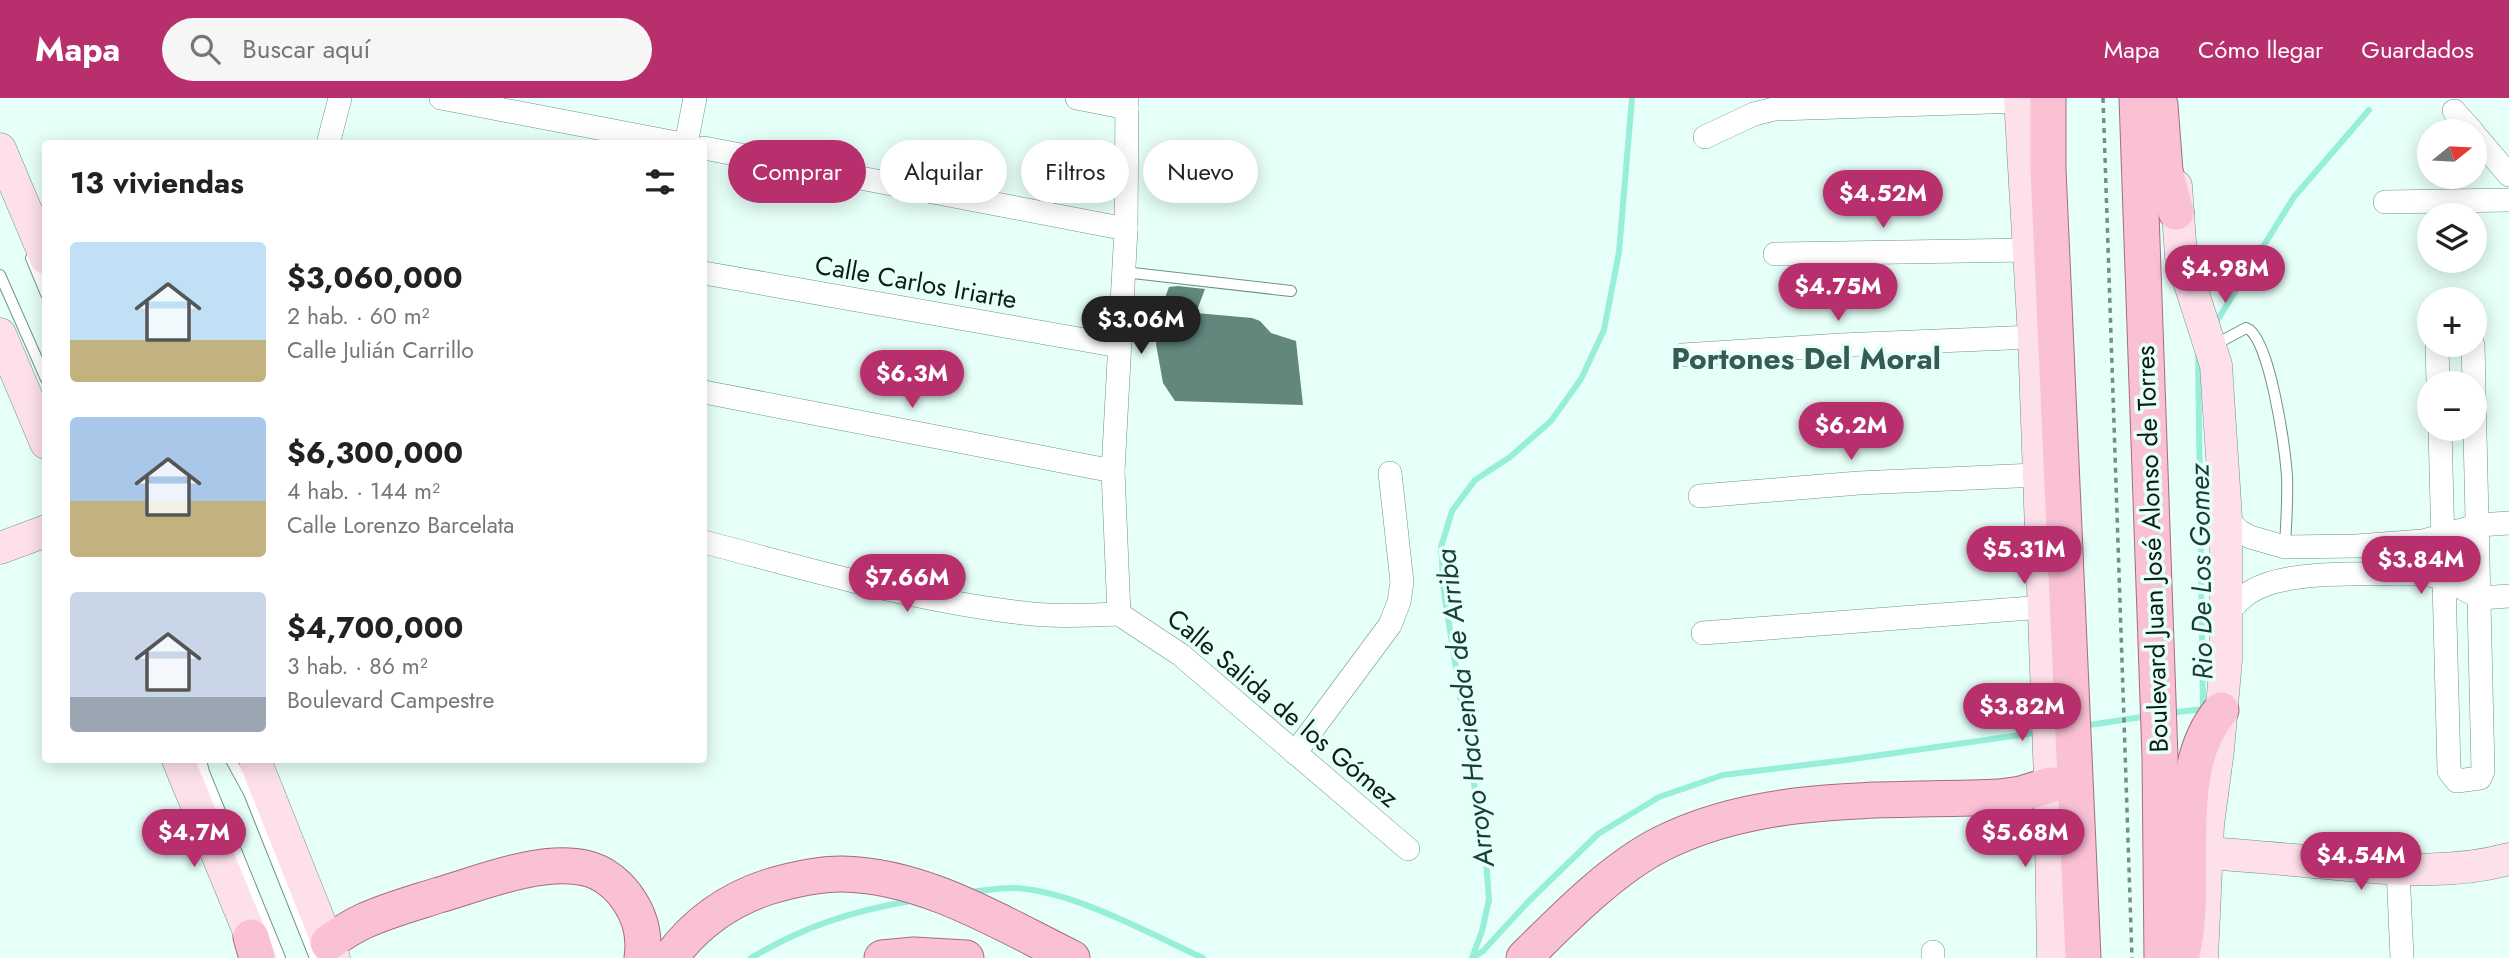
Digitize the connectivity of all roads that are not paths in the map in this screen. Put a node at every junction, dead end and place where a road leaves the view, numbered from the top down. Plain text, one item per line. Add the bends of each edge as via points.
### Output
1 (340, 98) edge
2 (441, 98) edge
3 (695, 98) edge
4 (1077, 98) edge
5 (2137, 98) edge
6 (2160, 98) edge
7 (2172, 98) edge
8 (2030, 99) edge
9 (1127, 103) edge
10 (2454, 111) dead end
11 (2461, 119) edge
12 (1705, 137) dead end
13 (329, 140) edge
14 (663, 140) edge
15 (685, 140) edge
16 (0, 149) edge
17 (707, 149) edge
18 (2487, 149) edge
19 (2509, 175) edge
20 (2509, 200) edge
21 (2385, 202) dead end
22 (2176, 212) junction
23 (1126, 229) junction
24 (2028, 250) junction
25 (35, 251) edge
26 (1775, 254) dead end
27 (1124, 272) junction
28 (707, 274) edge
29 (0, 275) edge
30 (42, 278) edge
31 (1291, 291) dead end
32 (0, 334) edge
33 (2034, 337) junction
34 (2210, 341) junction
35 (1119, 346) junction
36 (1683, 355) dead end
37 (42, 370) edge
38 (707, 393) edge
39 (42, 434) edge
40 (2440, 441) edge
41 (2476, 441) edge
42 (1113, 471) junction
43 (1390, 473) dead end
44 (2037, 475) junction
45 (1700, 496) dead end
46 (2227, 518) junction
47 (2509, 523) edge
48 (2479, 525) junction
49 (42, 532) edge
50 (2443, 533) junction
51 (707, 543) edge
52 (2285, 547) junction
53 (0, 548) edge
54 (2443, 578) junction
55 (2509, 596) edge
56 (2481, 598) junction
57 (2043, 607) junction
58 (2227, 612) junction
59 (1119, 614) junction
60 (1703, 633) dead end
61 (2059, 699) junction
62 (2221, 710) junction
63 (1295, 753) junction
64 (179, 763) edge
65 (202, 763) edge
66 (233, 763) edge
67 (256, 763) edge
68 (2058, 784) junction
69 (1408, 849) dead end
70 (2208, 853) junction
71 (2509, 859) edge
72 (2398, 869) junction
73 (256, 951) edge
74 (325, 953) edge
75 (280, 958) edge
76 (642, 958) edge
77 (670, 958) edge
78 (882, 958) edge
79 (966, 958) edge
80 (1072, 958) edge
81 (1524, 958) edge
82 (2053, 958) edge
83 (2083, 958) edge
84 (2162, 958) edge
85 (2181, 958) edge
86 (2202, 958) edge
87 (2402, 958) edge

1 - 13 street
2 - 14 street
3 - 15 street
4 - 9 street
5 - 84 main road, Boulevard Juan José Alonso de Torres via 2139,676 2160,757
6 - 22 main road via 2165,171
7 - 22 street
8 - 12 street via 1773,109
8 - 24 street
8 - 61 main road via 2050,196
9 - 23 street
10 - 11 street
16 - 25 street
17 - 23 street
18 - 19 street
20 - 21 street
22 - 34 street via 2181,256
23 - 27 street
24 - 26 street
24 - 33 street
25 - 30 lane
27 - 31 lane
27 - 35 street
28 - 35 street, Calle Carlos Iriarte
29 - 37 lane
32 - 39 street
33 - 36 street
33 - 44 street
34 - 46 street via 2216,365
34 - 52 lane via 2246,328 2253,330 2266,359 2287,478
35 - 42 street
38 - 42 street
40 - 50 street
41 - 48 street
42 - 59 street
43 - 63 street via 1402,582 1399,602 1390,625
44 - 45 street
44 - 57 street
46 - 52 street via 2250,537
46 - 58 street
47 - 48 street
48 - 50 street
48 - 56 street
49 - 53 street
50 - 52 street via 2423,541 2357,547
50 - 54 street
51 - 59 street via 852,580 1023,613
54 - 56 street
54 - 56 street via 2449,771 2458,781 2480,778 2483,771
54 - 58 street via 2413,574 2284,579 2252,590
55 - 56 street
57 - 60 street
57 - 61 street
58 - 62 street
59 - 63 street, Calle Salida de los Gómez via 1181,655
61 - 68 main road
62 - 70 street
62 - 85 main road via 2207,731 2195,767 2188,920
63 - 69 street, Calle Salida de los Gómez
64 - 73 street
65 - 75 lane
66 - 74 lane
67 - 74 street
68 - 81 main road via 1999,797 1787,807 1703,826 1626,866
68 - 82 street
68 - 83 main road
70 - 72 street
70 - 86 street
71 - 72 street via 2457,869
72 - 87 street
74 - 76 main road via 363,921 386,912 513,874 572,866 598,873 624,892 640,922
77 - 80 main road via 696,928 738,898 779,884 843,874 899,882 947,899
78 - 79 main road

